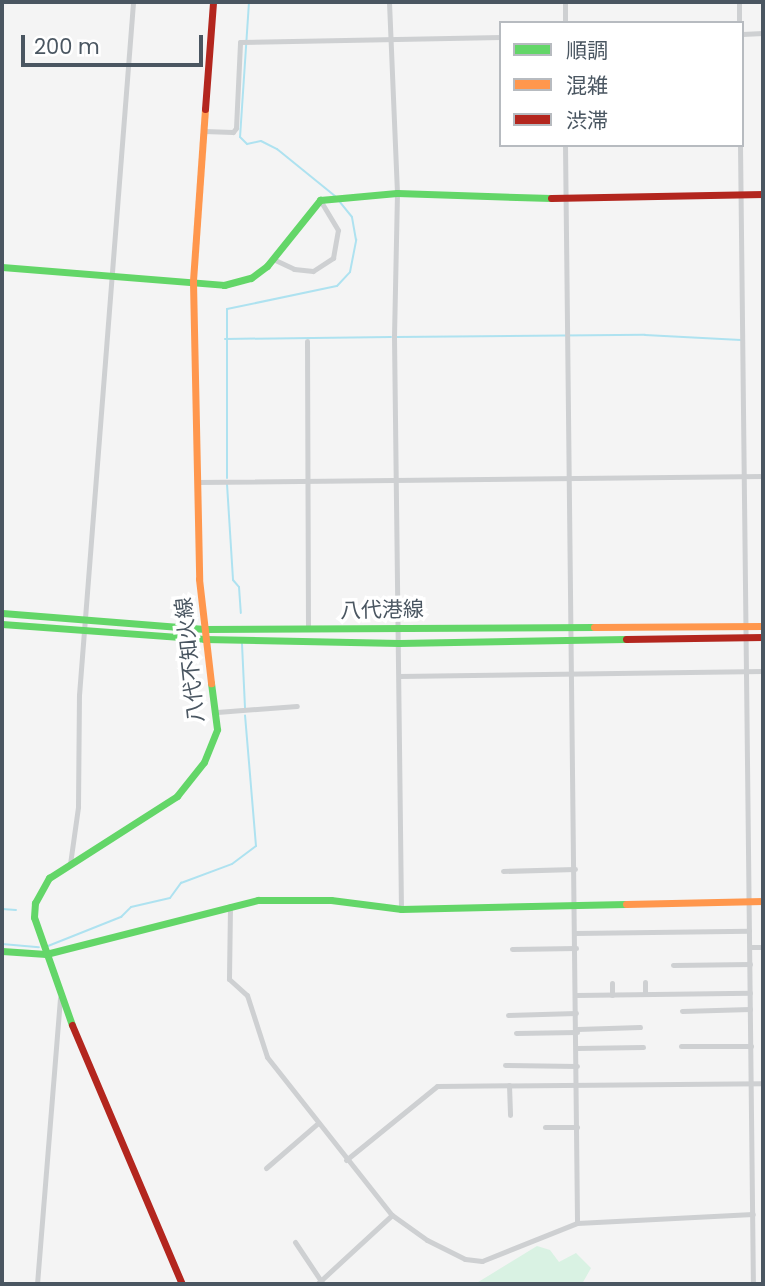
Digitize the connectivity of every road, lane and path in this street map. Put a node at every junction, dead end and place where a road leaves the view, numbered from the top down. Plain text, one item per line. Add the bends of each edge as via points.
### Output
1 (132, 2) edge
2 (212, 2) edge
3 (389, 2) edge
4 (565, 2) edge
5 (738, 2) edge
6 (565, 21) edge
7 (739, 21) edge
8 (763, 33) edge
9 (744, 34) edge
10 (499, 37) edge
11 (389, 38) junction
12 (204, 131) junction
13 (565, 147) edge
14 (740, 147) edge
15 (397, 193) junction
16 (740, 194) junction
17 (763, 194) edge
18 (567, 198) junction
19 (326, 199) junction
20 (273, 259) junction
21 (2, 267) edge
22 (110, 275) junction
23 (193, 282) junction
24 (307, 341) dead end
25 (743, 476) junction
26 (763, 476) edge
27 (396, 480) junction
28 (568, 480) junction
29 (197, 482) junction
30 (307, 482) junction
31 (2, 613) edge
32 (87, 619) junction
33 (2, 624) edge
34 (398, 626) junction
35 (745, 626) junction
36 (763, 626) edge
37 (571, 628) junction
38 (204, 629) junction
39 (308, 629) junction
40 (86, 631) junction
41 (745, 637) junction
42 (763, 637) edge
43 (204, 639) junction
44 (571, 640) junction
45 (399, 643) junction
46 (746, 671) junction
47 (763, 671) edge
48 (572, 674) junction
49 (399, 676) junction
50 (297, 705) dead end
51 (217, 712) junction
52 (70, 864) junction
53 (575, 869) junction
54 (503, 871) dead end
55 (749, 901) junction
56 (763, 901) edge
57 (575, 904) junction
58 (230, 906) junction
59 (401, 909) junction
60 (749, 931) junction
61 (576, 933) junction
62 (750, 947) junction
63 (763, 947) edge
64 (576, 948) junction
65 (512, 949) dead end
66 (2, 951) edge
67 (45, 951) junction
68 (750, 964) junction
69 (673, 965) dead end
70 (645, 982) dead end
71 (612, 983) dead end
72 (750, 993) junction
73 (645, 994) junction
74 (576, 995) junction
75 (612, 995) junction
76 (60, 997) junction
77 (750, 1009) junction
78 (682, 1011) dead end
79 (576, 1013) junction
80 (508, 1015) dead end
81 (640, 1027) dead end
82 (577, 1030) junction
83 (516, 1032) dead end
84 (681, 1046) dead end
85 (751, 1046) junction
86 (643, 1047) dead end
87 (577, 1048) junction
88 (505, 1065) dead end
89 (577, 1066) junction
90 (751, 1083) junction
91 (763, 1083) edge
92 (577, 1085) junction
93 (509, 1086) junction
94 (510, 1115) dead end
95 (318, 1123) junction
96 (545, 1127) dead end
97 (577, 1127) junction
98 (346, 1160) junction
99 (265, 1168) dead end
100 (753, 1214) junction
101 (392, 1215) junction
102 (577, 1223) junction
103 (295, 1242) dead end
104 (320, 1283) edge
105 (37, 1284) edge
106 (182, 1284) edge
107 (753, 1284) edge

1 - 22 street
2 - 12 main road, 八代不知火線
3 - 11 street
4 - 6 street
5 - 7 street
8 - 9 street
10 - 11 street
11 - 12 street via 240,42 236,128 233,132
11 - 15 street
12 - 23 main road, 八代不知火線
13 - 18 street
14 - 16 street
15 - 18 main road
15 - 19 main road
15 - 27 street
16 - 17 main road
16 - 18 main road
16 - 25 street
18 - 28 street
19 - 20 main road
19 - 20 street via 338,229 334,258 313,271 294,269
20 - 23 main road via 259,274 238,283
21 - 22 main road
22 - 23 main road
22 - 32 street
23 - 29 main road, 八代不知火線
24 - 30 street
25 - 26 street
25 - 28 street
25 - 35 street
27 - 28 street
27 - 30 street
27 - 34 street
28 - 37 street
29 - 30 street
29 - 38 main road, 八代不知火線
30 - 39 street
31 - 32 main road, 八代港線
32 - 38 main road, 八代港線
32 - 40 street
33 - 40 main road, 八代港線
34 - 37 main road, 八代港線
34 - 39 main road, 八代港線
34 - 45 street
35 - 36 main road, 八代港線
35 - 37 main road, 八代港線
35 - 41 street
37 - 44 street
38 - 39 main road, 八代港線
38 - 43 main road, 八代不知火線
40 - 43 main road, 八代港線
40 - 52 street via 79,695 78,807
41 - 42 main road, 八代港線
41 - 44 main road, 八代港線
41 - 46 street
43 - 45 main road, 八代港線
43 - 51 main road, 八代不知火線
44 - 45 main road, 八代港線
44 - 48 street
45 - 49 street
46 - 47 street
46 - 48 street
46 - 55 street
48 - 49 street
48 - 53 street
49 - 59 street
50 - 51 street
51 - 52 main road, 八代不知火線 via 217,729 204,762 177,796
52 - 67 main road, 八代不知火線 via 49,878 37,897 34,917
53 - 54 street
53 - 57 street
55 - 56 main road
55 - 57 main road
55 - 60 street
57 - 59 main road
57 - 61 street
58 - 59 main road via 258,900 331,900
58 - 67 main road
58 - 95 street via 229,979 247,996 267,1058
60 - 61 street
60 - 62 street
61 - 64 street
62 - 63 street
62 - 68 street
64 - 65 street
64 - 74 street
66 - 67 main road
67 - 76 main road, 八代不知火線
68 - 69 street
68 - 72 street
70 - 73 street
71 - 75 street
72 - 73 street
72 - 77 street
73 - 75 street
74 - 75 street
74 - 79 street
76 - 105 street
76 - 106 main road, 八代不知火線
77 - 78 street
77 - 85 street
79 - 80 street
79 - 82 street
81 - 82 street
82 - 83 street
82 - 87 street
84 - 85 street
85 - 90 street
86 - 87 street
87 - 89 street
88 - 89 street
89 - 92 street
90 - 91 street
90 - 92 street
90 - 100 street
92 - 93 street
92 - 97 street
93 - 94 street
93 - 98 street via 437,1086
95 - 98 street
95 - 99 street
96 - 97 street
97 - 102 street
98 - 101 street
100 - 102 street
100 - 107 street
101 - 102 street via 452,1254 475,1261 502,1256
101 - 104 street
103 - 104 street

